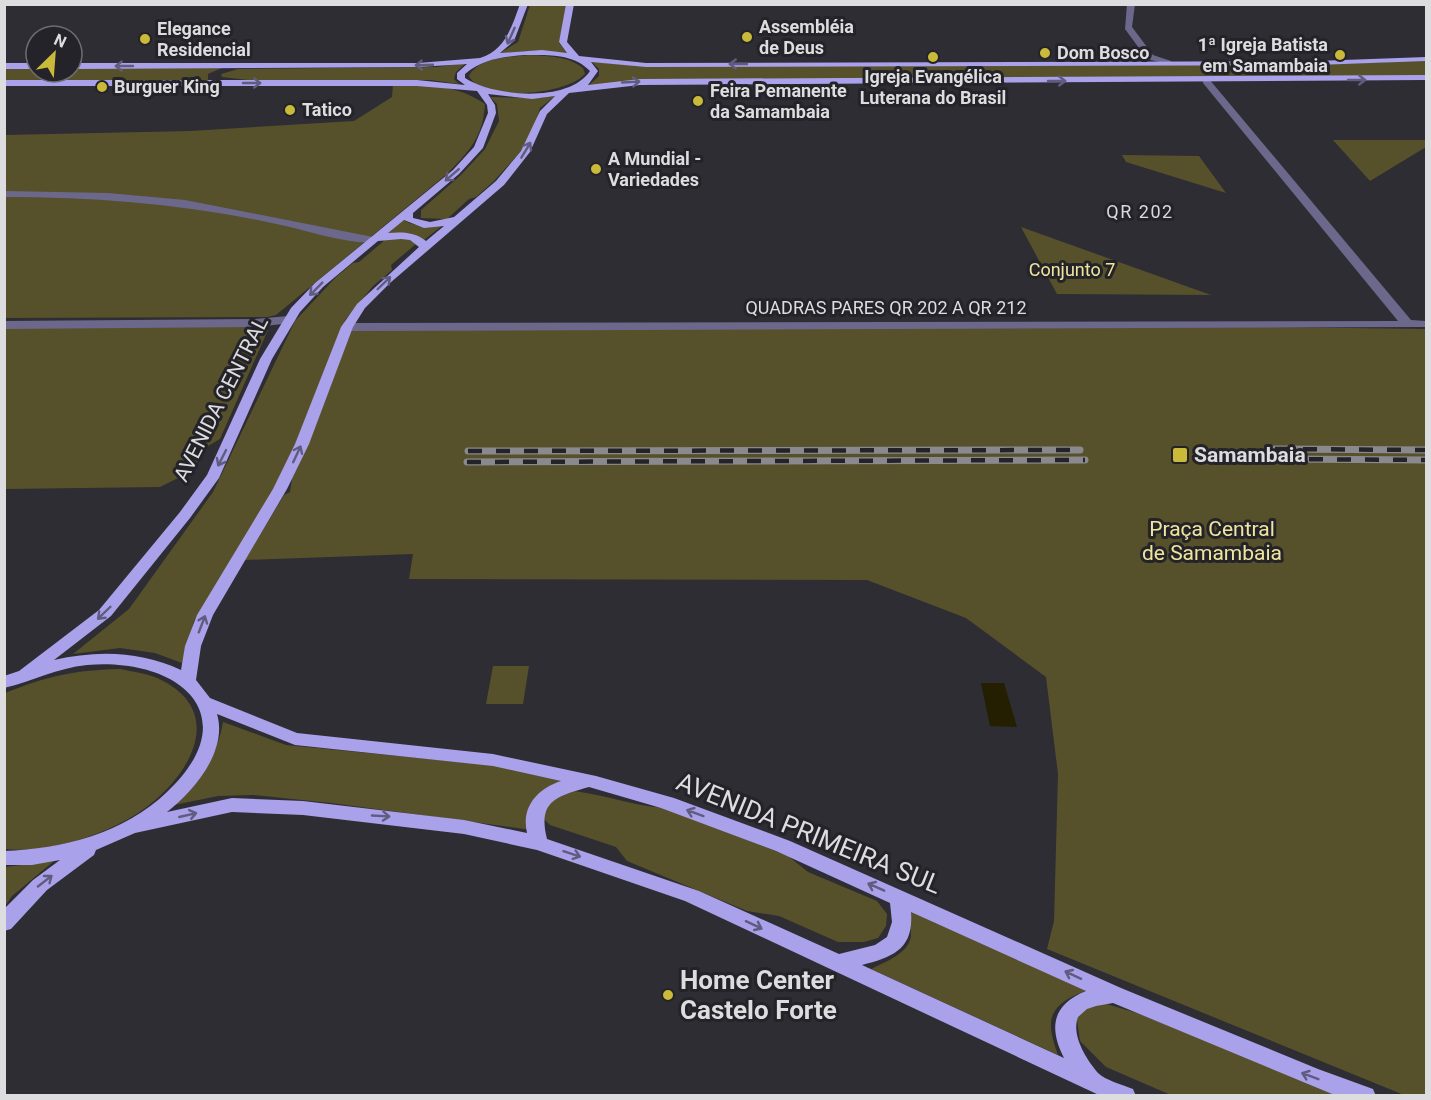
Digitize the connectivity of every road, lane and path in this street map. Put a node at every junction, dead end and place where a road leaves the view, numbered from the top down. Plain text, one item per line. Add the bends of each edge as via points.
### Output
1 (524, 4) edge
2 (570, 4) edge
3 (1131, 4) edge
4 (1150, 57) junction
5 (485, 59) junction
6 (578, 59) junction
7 (1426, 59) edge
8 (1138, 63) junction
9 (1168, 63) junction
10 (952, 64) junction
11 (1019, 64) junction
12 (4, 66) edge
13 (24, 66) edge
14 (84, 66) edge
15 (243, 66) junction
16 (1426, 78) edge
17 (957, 81) junction
18 (1029, 81) junction
19 (1206, 81) junction
20 (4, 83) edge
21 (24, 83) edge
22 (84, 83) edge
23 (222, 83) junction
24 (478, 90) junction
25 (569, 90) junction
26 (4, 194) edge
27 (408, 211) junction
28 (457, 219) junction
29 (369, 243) junction
30 (424, 246) junction
31 (285, 324) junction
32 (1426, 324) edge
33 (1408, 325) junction
34 (4, 326) edge
35 (347, 327) junction
36 (24, 675) junction
37 (188, 681) junction
38 (5, 682) edge
39 (207, 703) junction
40 (596, 782) junction
41 (131, 827) junction
42 (99, 842) junction
43 (539, 843) junction
44 (4, 858) edge
45 (900, 898) junction
46 (4, 923) edge
47 (838, 963) junction
48 (1114, 994) junction
49 (1095, 1082) junction
50 (1125, 1095) edge
51 (1365, 1095) edge

1 -> 5 main road via 510,41
2 - 6 main road via 563,42
3 - 4 street via 1128,27
4 - 8 street
4 - 9 street
5 - 6 main road via 524,53
5 -> 15 main road via 428,65
5 - 24 main road, AVENIDA CENTRAL via 461,74 466,85
10 -> 6 main road via 646,65
6 - 25 main road via 590,64 593,77
7 - 9 main road
8 - 9 main road
8 - 11 main road
10 - 11 main road
10 - 17 main road via 975,73 972,78
11 - 18 main road via 1001,72
12 - 13 main road
15 -> 14 main road
15 - 23 main road via 212,76 211,79
19 -> 16 main road
17 - 18 main road
25 -> 17 main road via 640,82
18 -> 19 main road
19 - 33 street
20 - 21 main road
22 - 23 main road
23 -> 24 main road via 417,82
24 - 25 main road via 522,96
24 -> 27 main road, AVENIDA CENTRAL via 491,105 484,137 456,172
28 -> 25 main road via 500,183 518,162 543,113
26 - 29 street via 96,195 184,203
27 - 28 main road via 408,219 423,224
27 - 29 main road, AVENIDA CENTRAL
28 - 30 main road
29 - 30 main road via 399,235 413,237
29 -> 31 main road, AVENIDA CENTRAL via 319,285
35 -> 30 main road via 361,306
31 - 34 street
31 -> 36 main road, AVENIDA CENTRAL via 214,475 185,515 105,613
32 - 33 street, QUADRAS PARES QR 202 A QR 212
33 - 35 street, QUADRAS PARES QR 202 A QR 212
37 -> 35 main road via 193,646 205,615 280,489 302,444
36 - 37 main road via 70,662 116,659 157,665
36 - 38 main road
37 - 39 main road
39 - 40 main road, AVENIDA PRIMEIRA SUL via 295,739 493,760
39 - 41 main road via 212,733 200,765 173,798
40 - 43 main road via 559,788 540,804 535,814
45 -> 40 main road, AVENIDA PRIMEIRA SUL via 783,846 667,802
41 - 42 main road
41 -> 43 main road via 232,805 303,808 464,827
42 - 44 main road via 59,854
46 -> 42 main road via 40,885
43 -> 47 main road via 692,897
45 - 47 main road via 902,922 896,942 881,952
48 -> 45 main road, AVENIDA PRIMEIRA SUL
47 - 49 main road
48 - 49 main road via 1077,1002 1065,1026 1070,1050
51 -> 48 main road, AVENIDA PRIMEIRA SUL
49 - 50 main road

